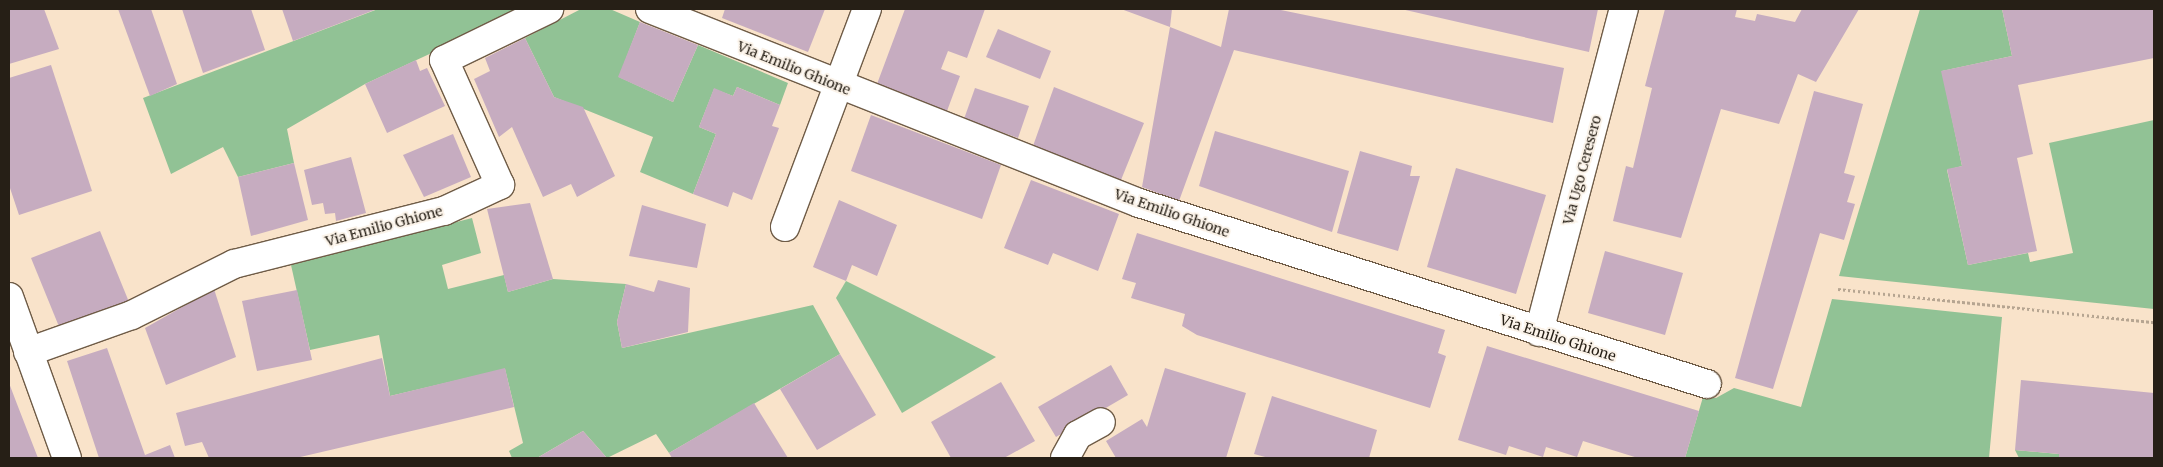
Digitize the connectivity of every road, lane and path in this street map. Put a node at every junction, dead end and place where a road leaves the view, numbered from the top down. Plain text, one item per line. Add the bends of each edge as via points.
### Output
1 (549, 9) edge
2 (650, 9) edge
3 (867, 9) edge
4 (1624, 9) edge
5 (837, 85) junction
6 (785, 227) dead end
7 (1838, 289) dead end
8 (9, 297) edge
9 (2154, 322) edge
10 (1539, 332) junction
11 (28, 352) junction
12 (1707, 384) dead end
13 (1102, 422) dead end
14 (67, 458) edge
15 (1065, 458) edge

1 - 11 street, Via Emilio Ghione via 444,60 500,185 444,211 234,264 132,315
2 - 5 street, Via Emilio Ghione
3 - 5 street
4 - 10 street, Via Ugo Ceresero
5 - 6 street
5 - 10 street, Via Emilio Ghione via 1140,203
7 - 9 path
8 - 11 street
10 - 12 street, Via Emilio Ghione
11 - 14 street
13 - 15 street via 1078,435

